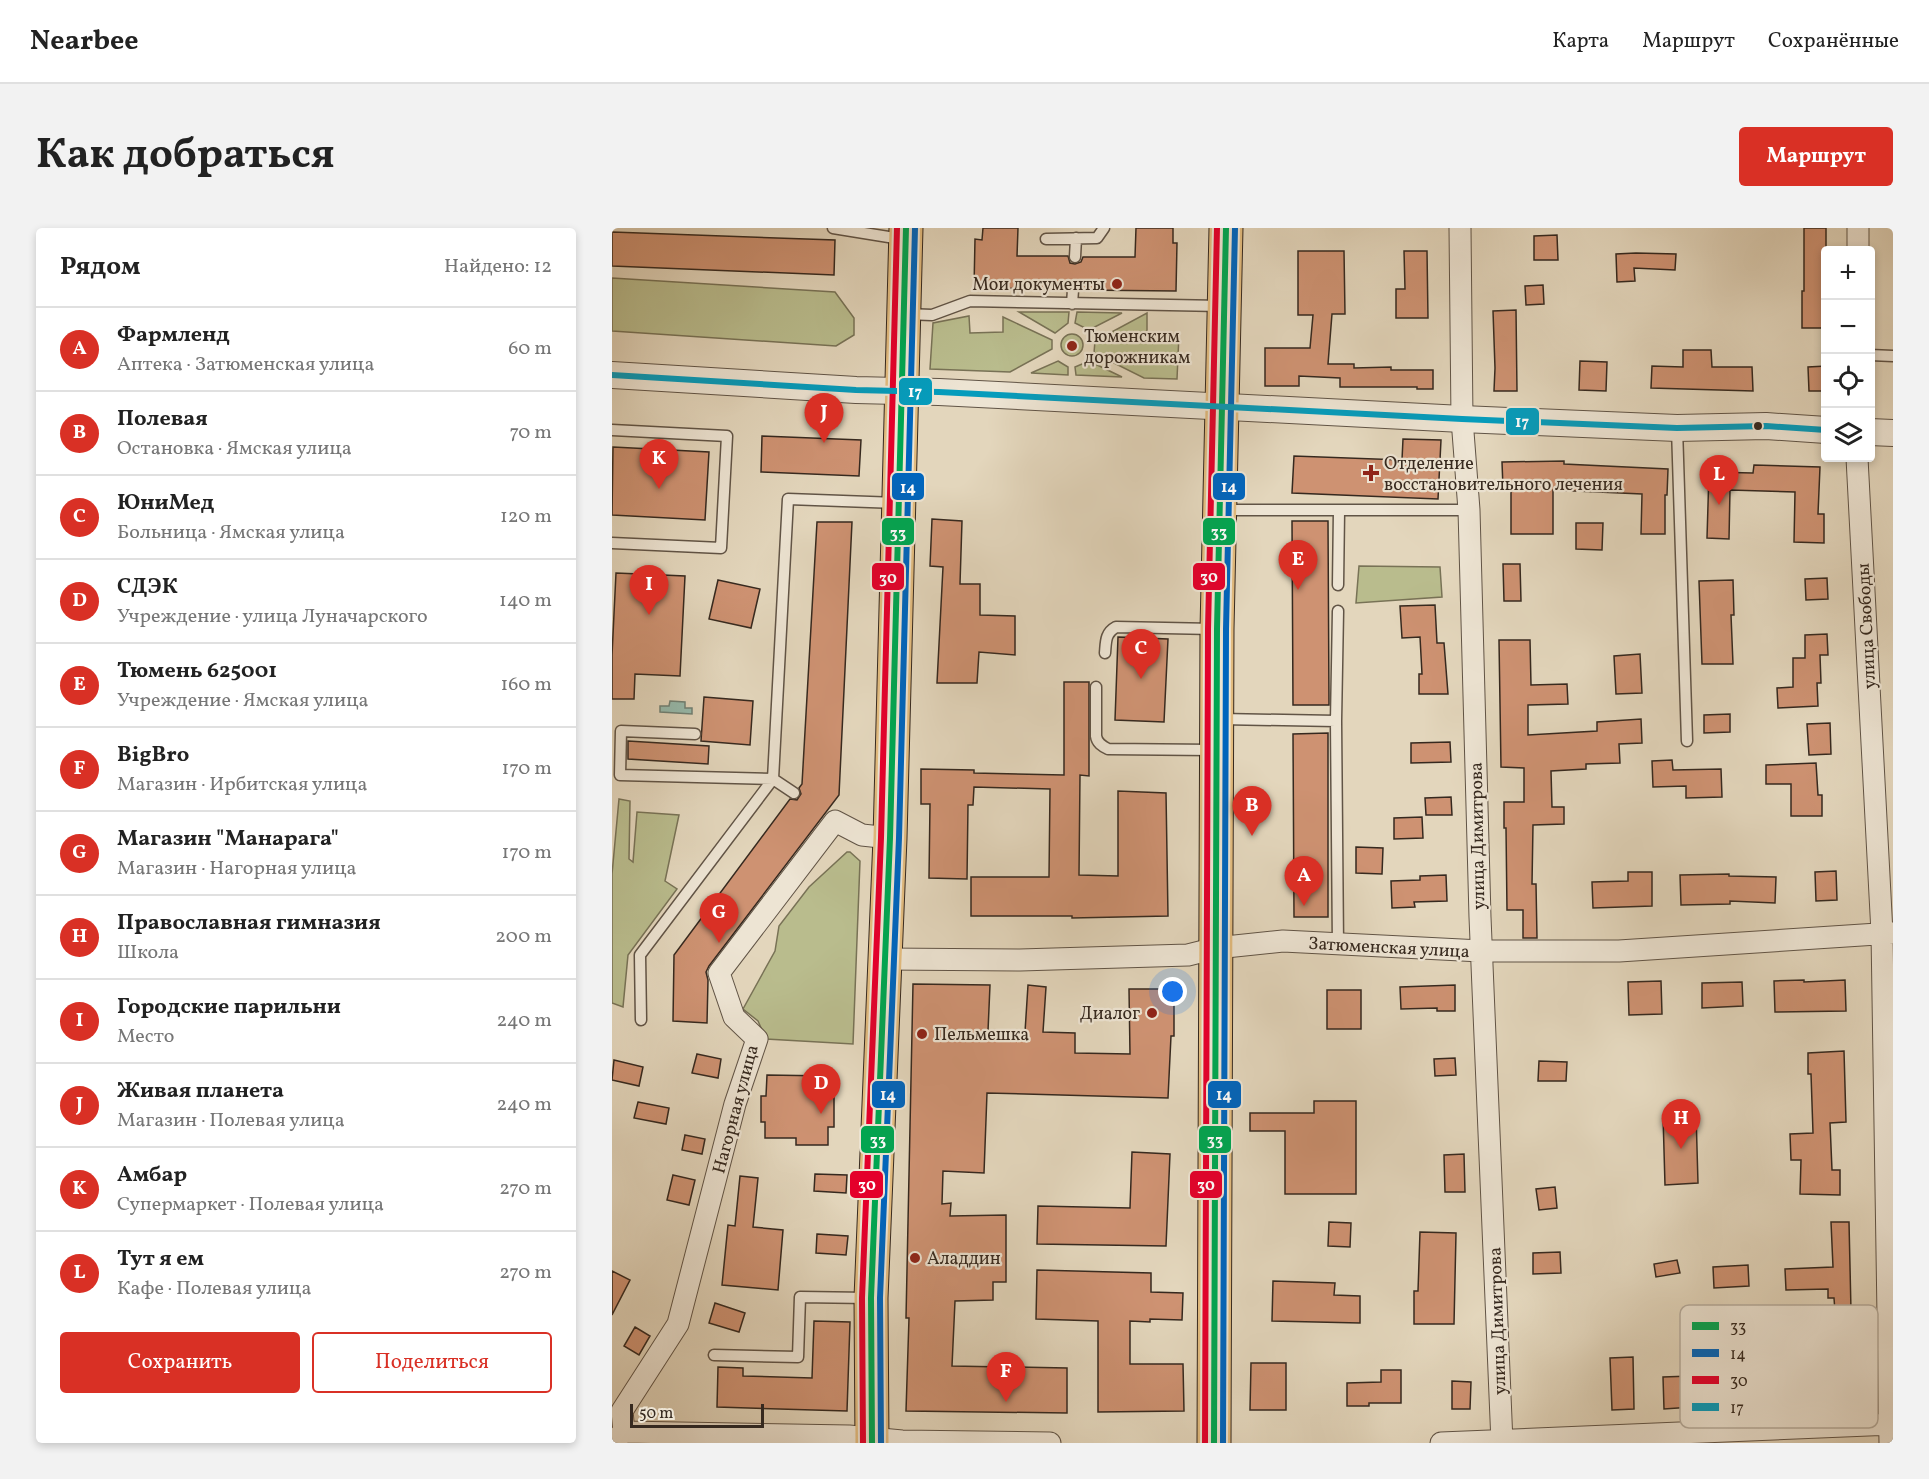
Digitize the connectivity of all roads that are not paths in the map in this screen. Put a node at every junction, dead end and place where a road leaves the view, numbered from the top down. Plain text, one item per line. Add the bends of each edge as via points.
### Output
1 (833, 228) edge
2 (1104, 228) edge
3 (1226, 228) edge
4 (1460, 228) edge
5 (1858, 228) edge
6 (906, 234) edge
7 (1046, 238) dead end
8 (1076, 238) junction
9 (1858, 246) edge
10 (1075, 256) dead end
11 (1073, 290) dead end
12 (1072, 304) junction
13 (1225, 306) junction
14 (904, 314) junction
15 (1875, 355) edge
16 (1893, 356) edge
17 (612, 375) edge
18 (902, 391) junction
19 (1223, 406) junction
20 (1462, 419) junction
21 (1677, 428) junction
22 (612, 430) edge
23 (1821, 430) edge
24 (1875, 432) edge
25 (1893, 433) edge
26 (1857, 462) edge
27 (900, 503) junction
28 (1219, 510) junction
29 (1469, 510) junction
30 (1339, 511) junction
31 (612, 543) edge
32 (1338, 585) dead end
33 (1338, 611) dead end
34 (1217, 629) junction
35 (1106, 653) dead end
36 (1096, 687) dead end
37 (1336, 721) junction
38 (694, 734) dead end
39 (1216, 734) junction
40 (1687, 741) dead end
41 (773, 779) junction
42 (794, 793) dead end
43 (890, 838) junction
44 (1887, 933) edge
45 (1338, 945) junction
46 (1215, 948) junction
47 (1481, 951) junction
48 (885, 959) junction
49 (640, 1020) dead end
50 (1890, 1283) edge
51 (872, 1299) junction
52 (714, 1355) dead end
53 (617, 1410) edge
54 (1891, 1431) edge
55 (618, 1437) edge
56 (873, 1440) edge
57 (1502, 1442) edge
58 (1050, 1443) edge
59 (1214, 1443) edge
60 (1441, 1443) edge

1 - 6 lane
2 - 8 lane via 1097,238
3 - 13 main road
4 - 20 street, улица Димитрова
5 - 9 street
6 - 14 main road
7 - 8 lane
8 - 10 lane
11 - 12 lane
12 - 13 lane
12 - 14 lane via 970,301 932,315
13 - 19 main road
14 - 18 main road
15 - 16 lane
17 - 18 street
18 - 19 street
18 - 27 main road
19 - 20 street
19 - 28 main road
20 - 21 street
20 - 29 street, улица Димитрова
21 - 23 street via 1766,426
21 - 40 lane
22 - 31 lane via 727,436 721,549
24 - 25 street
26 - 44 street, улица Свободы
27 - 41 lane via 788,499
27 - 43 main road
28 - 30 lane
28 - 34 main road
29 - 30 lane
29 - 47 street, улица Димитрова
30 - 32 lane
33 - 37 lane
34 - 35 lane via 1116,627 1107,636
34 - 39 main road
36 - 39 lane via 1095,736 1105,748
37 - 39 lane
37 - 45 lane
38 - 41 lane via 621,731 620,775
39 - 46 main road
41 - 42 lane
41 - 49 lane via 640,955
43 - 48 main road
43 - 53 street, Нагорная улица via 862,835 830,818 719,973 734,1017 757,1039 735,1104 678,1324
44 - 47 street, Затюменская улица via 1619,951
44 - 50 street, улица Свободы
45 - 46 street, Затюменская улица via 1283,941
45 - 47 street, Затюменская улица
46 - 48 street, Затюменская улица via 1188,955 1136,957
46 - 59 main road
47 - 57 street, улица Димитрова
48 - 51 main road
50 - 54 street, улица Свободы
51 - 52 lane via 800,1297 798,1357
51 - 56 main road
53 - 55 street, Нагорная улица
54 - 57 street
55 - 56 street via 837,1436
56 - 58 street
57 - 60 street

